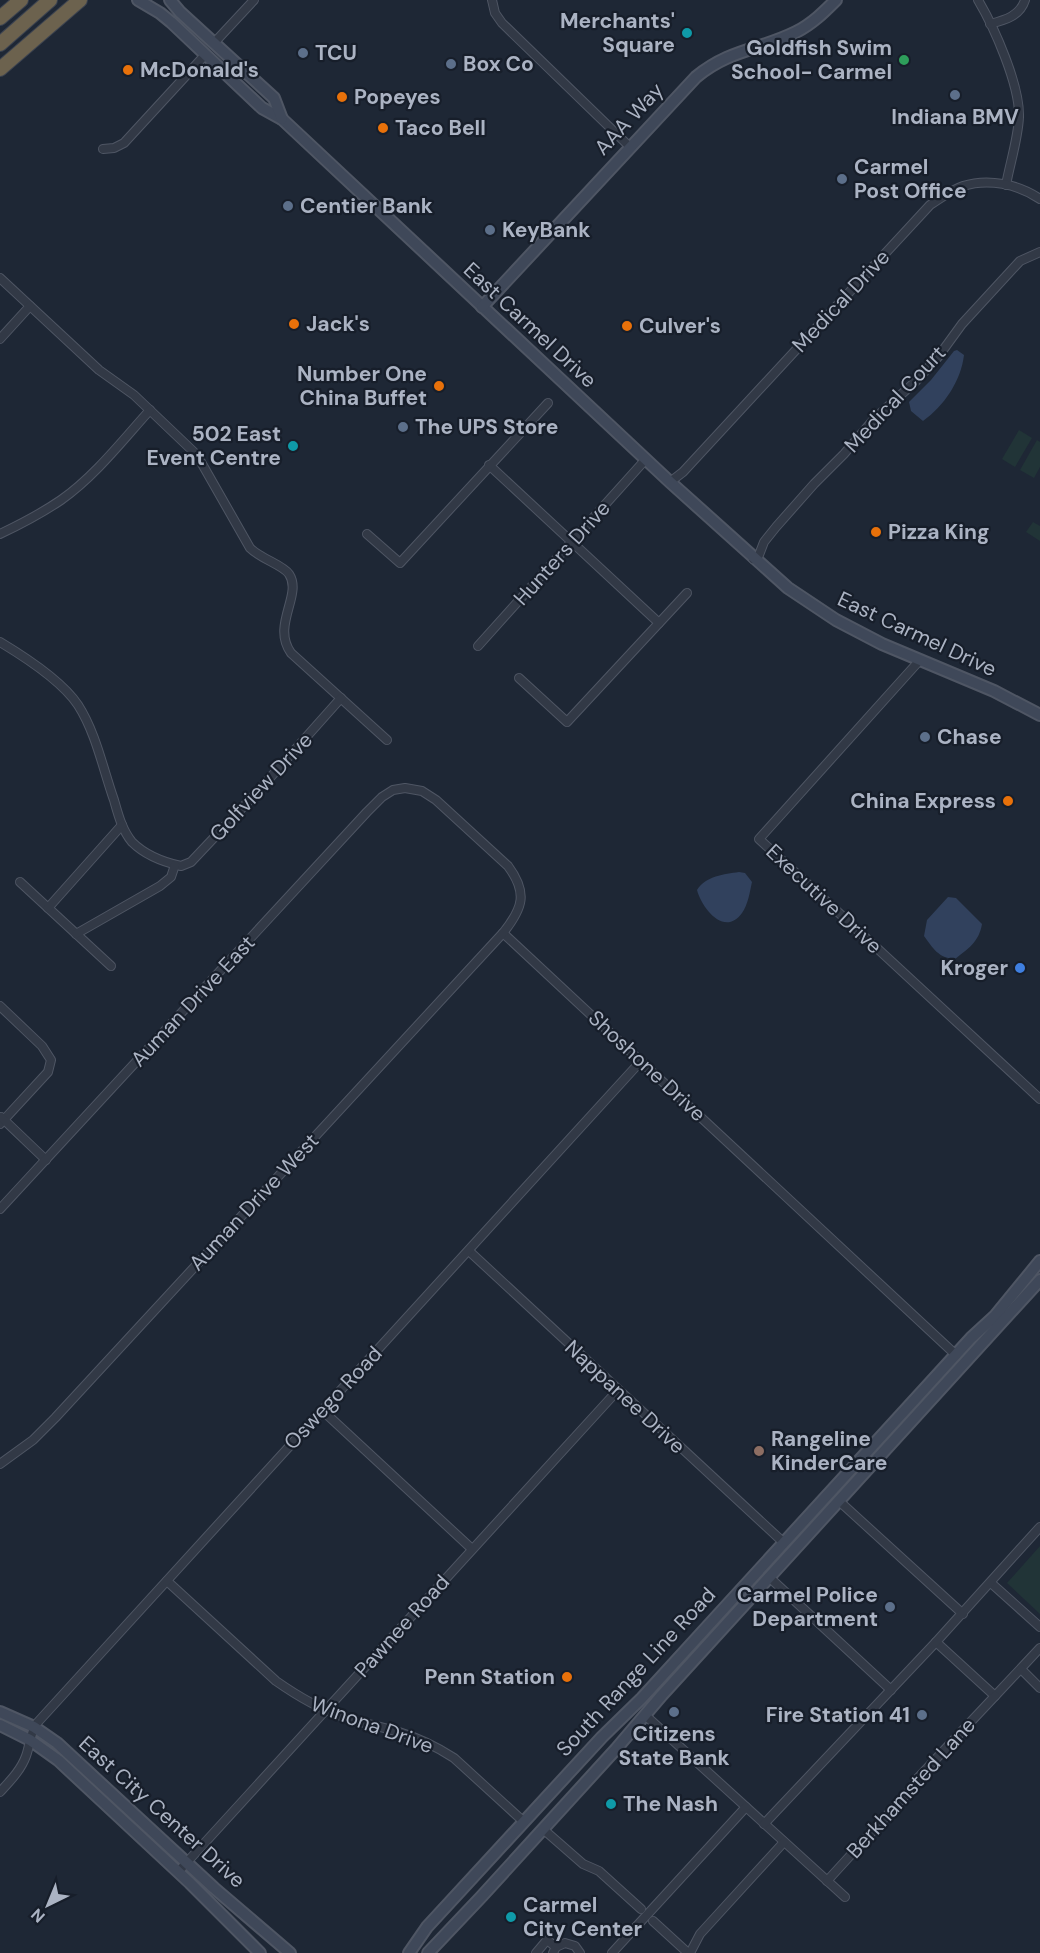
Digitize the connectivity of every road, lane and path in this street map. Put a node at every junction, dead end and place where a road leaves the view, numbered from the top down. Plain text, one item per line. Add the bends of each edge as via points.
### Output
1 (21, 0) edge
2 (50, 0) edge
3 (80, 0) edge
4 (138, 0) edge
5 (170, 0) edge
6 (254, 0) edge
7 (492, 0) edge
8 (836, 0) edge
9 (978, 0) edge
10 (1025, 0) edge
11 (0, 18) edge
12 (990, 24) junction
13 (214, 43) junction
14 (0, 44) edge
15 (205, 55) junction
16 (0, 69) edge
17 (282, 119) junction
18 (630, 147) junction
19 (103, 149) dead end
20 (1006, 185) junction
21 (1040, 199) edge
22 (1040, 252) edge
23 (0, 278) edge
24 (30, 306) junction
25 (482, 307) junction
26 (0, 339) edge
27 (548, 403) dead end
28 (150, 410) junction
29 (646, 459) junction
30 (489, 465) junction
31 (670, 482) junction
32 (0, 534) edge
33 (367, 534) dead end
34 (573, 543) junction
35 (756, 557) junction
36 (687, 593) dead end
37 (659, 623) junction
38 (0, 644) edge
39 (478, 646) dead end
40 (920, 660) junction
41 (519, 678) dead end
42 (342, 698) junction
43 (1040, 715) edge
44 (387, 740) dead end
45 (122, 825) junction
46 (175, 865) junction
47 (20, 882) dead end
48 (48, 908) junction
49 (503, 933) junction
50 (76, 934) junction
51 (111, 966) dead end
52 (0, 1006) edge
53 (641, 1061) junction
54 (1040, 1099) edge
55 (1, 1120) edge
56 (46, 1160) junction
57 (0, 1209) edge
58 (469, 1251) junction
59 (1040, 1261) edge
60 (1040, 1280) edge
61 (956, 1354) junction
62 (618, 1390) junction
63 (322, 1410) junction
64 (0, 1464) edge
65 (839, 1501) junction
66 (1040, 1527) edge
67 (783, 1542) junction
68 (472, 1549) junction
69 (769, 1577) junction
70 (167, 1581) junction
71 (991, 1583) junction
72 (963, 1614) junction
73 (1040, 1628) edge
74 (936, 1642) junction
75 (1040, 1648) edge
76 (1021, 1669) junction
77 (1040, 1688) edge
78 (891, 1690) junction
79 (996, 1696) junction
80 (326, 1710) junction
81 (0, 1712) edge
82 (645, 1715) junction
83 (0, 1725) edge
84 (34, 1727) junction
85 (30, 1740) junction
86 (0, 1792) edge
87 (746, 1807) junction
88 (524, 1822) junction
89 (764, 1824) junction
90 (543, 1829) junction
91 (784, 1842) junction
92 (187, 1862) junction
93 (178, 1872) junction
94 (827, 1881) junction
95 (845, 1897) dead end
96 (641, 1910) dead end
97 (653, 1921) dead end
98 (554, 1950) edge
99 (260, 1953) edge
100 (290, 1953) edge
101 (409, 1953) edge
102 (428, 1953) edge
103 (536, 1953) edge
104 (580, 1953) edge
105 (612, 1953) edge
106 (689, 1953) edge

1 - 11 highway
2 - 14 highway
3 - 16 highway
4 - 15 street, East Carmel Drive via 160,13
5 - 13 street, East Carmel Drive
6 - 13 street
7 - 18 street via 502,23
8 - 18 street, AAA Way via 797,32 730,55 707,68
9 - 12 street
10 - 12 street via 1019,12
12 - 20 street via 1018,106
13 - 17 street, East Carmel Drive via 274,98
15 - 17 street, East Carmel Drive via 262,108
15 - 19 street via 124,143
17 - 25 street, East Carmel Drive
18 - 25 street, AAA Way
20 - 21 street, Medical Drive
20 - 31 street, Medical Drive via 964,186 930,205
22 - 35 street, Medical Court via 1020,261 962,324 928,369 859,434 776,527
23 - 24 street
24 - 26 street
24 - 28 street via 99,370
25 - 29 street, East Carmel Drive
27 - 30 street
28 - 32 street via 72,491
28 - 42 street via 197,455 250,548 289,574 292,581 284,644
29 - 31 street, East Carmel Drive
29 - 34 street, Hunters Drive
30 - 33 street via 400,563
30 - 34 street
31 - 35 street, East Carmel Drive
34 - 37 street
34 - 39 street, Hunters Drive
35 - 40 street, East Carmel Drive via 789,588 836,620
36 - 37 street
37 - 41 street via 567,722
38 - 45 street via 61,686 77,703
40 - 43 street, East Carmel Drive
40 - 54 street, Executive Drive via 759,838
42 - 44 street
42 - 46 street, Golfview Drive via 191,862
45 - 46 street via 138,847
45 - 48 street
46 - 50 street, Golfview Drive via 171,877 160,886
47 - 48 street
48 - 50 street
49 - 53 street, Shoshone Drive
49 - 56 street, Auman Drive East via 518,913 521,896 508,866 422,791 398,789 387,794
49 - 64 street, Auman Drive West via 55,1418
50 - 51 street
52 - 55 street via 42,1046 51,1060 48,1072
53 - 58 street, Oswego Road
53 - 61 street, Shoshone Drive
55 - 56 street
56 - 57 street, Auman Drive East
58 - 62 street, Nappanee Drive
58 - 63 street, Oswego Road
59 - 61 street, South Range Line Road via 995,1316
60 - 65 street, South Range Line Road
61 - 67 street, South Range Line Road
62 - 67 street, Nappanee Drive
62 - 68 street, Pawnee Road
63 - 68 street
63 - 70 street, Oswego Road
65 - 69 street, South Range Line Road
65 - 72 street
66 - 71 street
67 - 88 street, South Range Line Road
68 - 80 street, Pawnee Road
69 - 78 street
69 - 82 street, South Range Line Road
70 - 80 street, Winona Drive via 276,1681
70 - 84 street, Oswego Road
71 - 72 street
71 - 73 street
72 - 74 street
74 - 78 street
74 - 79 street
75 - 76 street, Berkhamsted Lane
76 - 77 street
76 - 79 street, Berkhamsted Lane
78 - 89 street
79 - 94 street, Berkhamsted Lane via 916,1779
80 - 88 street, Winona Drive via 400,1732 445,1752
80 - 92 street, Pawnee Road
81 - 84 street, East City Center Drive
82 - 87 street
82 - 90 street, South Range Line Road
83 - 85 street, East City Center Drive
84 - 85 street, Oswego Road
84 - 92 street, East City Center Drive via 71,1755
85 - 86 street, Oswego Road via 27,1755
85 - 93 street, East City Center Drive via 70,1771
87 - 89 street
87 - 105 street
88 - 101 street, South Range Line Road
89 - 91 street
90 - 96 street via 583,1864 599,1871
90 - 102 street, South Range Line Road
91 - 94 street
91 - 106 street via 700,1934
92 - 93 street, Pawnee Road
92 - 100 street, East City Center Drive
93 - 99 street, East City Center Drive
94 - 95 street
97 - 106 street
98 - 103 street via 547,1940
98 - 104 street via 560,1944 571,1943

